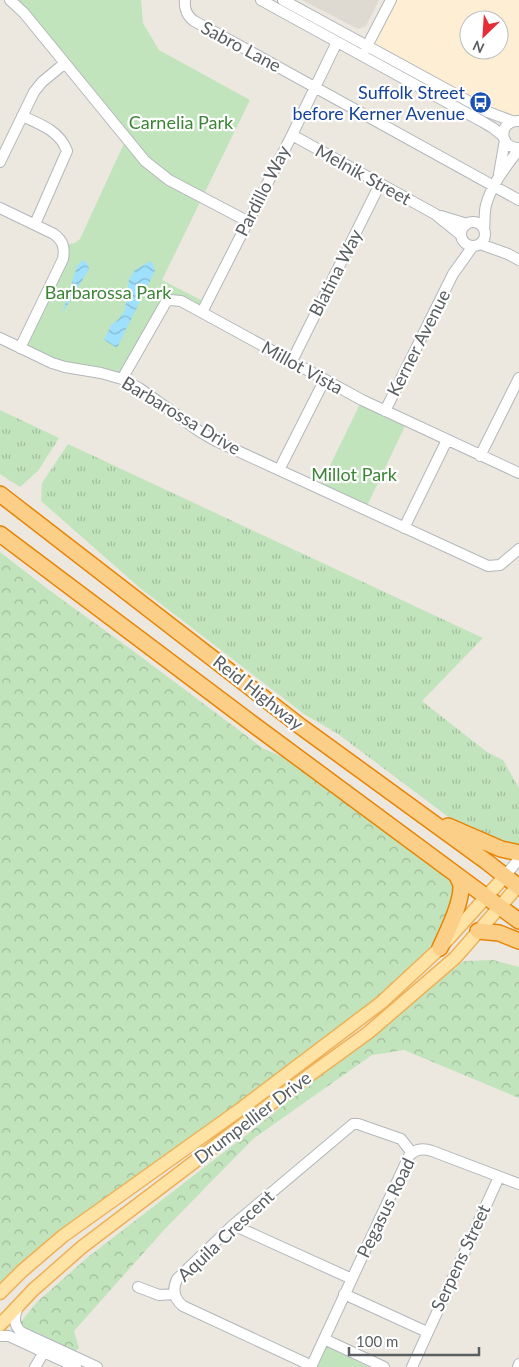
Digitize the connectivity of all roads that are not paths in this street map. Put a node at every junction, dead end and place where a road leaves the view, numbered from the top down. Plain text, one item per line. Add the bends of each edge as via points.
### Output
1 (10, 0) edge
2 (185, 0) edge
3 (262, 0) edge
4 (283, 0) edge
5 (391, 0) edge
6 (337, 42) junction
7 (365, 50) junction
8 (64, 64) junction
9 (314, 87) junction
10 (22, 116) junction
11 (516, 120) edge
12 (292, 135) junction
13 (504, 138) junction
14 (519, 149) edge
15 (0, 162) edge
16 (499, 175) junction
17 (380, 184) junction
18 (494, 186) junction
19 (519, 200) edge
20 (486, 206) junction
21 (0, 208) edge
22 (435, 214) junction
23 (247, 222) junction
24 (468, 223) junction
25 (35, 224) junction
26 (484, 232) junction
27 (469, 242) junction
28 (508, 254) junction
29 (519, 260) edge
30 (202, 312) junction
31 (0, 338) edge
32 (20, 348) junction
33 (291, 363) junction
34 (519, 378) edge
35 (122, 379) junction
36 (324, 381) junction
37 (385, 411) junction
38 (447, 440) junction
39 (480, 456) junction
40 (279, 470) junction
41 (519, 473) edge
42 (0, 494) edge
43 (404, 528) junction
44 (0, 534) edge
45 (519, 549) edge
46 (421, 814) junction
47 (519, 853) edge
48 (519, 859) edge
49 (457, 876) junction
50 (505, 876) junction
51 (519, 886) edge
52 (487, 897) junction
53 (500, 906) junction
54 (519, 921) edge
55 (478, 931) junction
56 (519, 940) edge
57 (440, 948) junction
58 (412, 1153) junction
59 (499, 1176) junction
60 (519, 1184) edge
61 (233, 1224) junction
62 (352, 1279) junction
63 (138, 1287) dead end
64 (0, 1293) edge
65 (174, 1294) junction
66 (344, 1294) junction
67 (19, 1304) junction
68 (0, 1325) edge
69 (427, 1332) junction
70 (0, 1336) edge
71 (324, 1339) junction
72 (44, 1352) junction
73 (35, 1367) edge
74 (76, 1367) edge
75 (97, 1367) edge
76 (311, 1367) edge
77 (384, 1367) edge
78 (412, 1367) edge

1 - 8 street
2 - 9 street, Sabro Lane via 186,11 194,21
3 - 6 street
4 - 7 street via 346,35
5 - 7 street
6 - 7 street
6 - 9 street, Pardillo Way
7 - 11 street via 488,112
7 - 13 street via 493,128
8 - 10 street via 42,82
8 - 23 street via 145,162 169,180
9 - 12 street, Pardillo Way
9 - 18 street, Sabro Lane
10 - 15 street
10 - 25 street via 54,132 67,151
11 - 13 street via 505,127
12 - 17 street, Melnik Street
12 - 23 street, Pardillo Way
13 - 14 street via 511,147
13 - 16 street
14 - 16 street
16 - 18 street
17 - 22 street, Melnik Street
17 - 33 street, Blatina Way
18 - 19 street, Sabro Lane
18 - 20 street
20 - 24 street
20 - 26 street
21 - 25 street
22 - 24 street, Melnik Street
22 - 27 street, Melnik Street
23 - 30 street, Pardillo Way
24 - 26 street via 478,223
24 - 27 street via 462,228
25 - 32 street via 60,239 64,245 63,259
26 - 27 street via 484,238
26 - 28 street, Melnik Street
27 - 28 street, Melnik Street
27 - 37 street, Kerner Avenue
28 - 29 street, Melnik Street
30 - 33 street, Millot Vista
30 - 35 street, Millot Vista via 180,301 166,302
31 - 32 street, Barbarossa Drive
32 - 35 street, Barbarossa Drive via 65,367
33 - 36 street, Millot Vista
34 - 39 street
35 - 40 street, Barbarossa Drive via 199,431
36 - 37 street, Millot Vista
36 - 40 street
37 - 38 street, Millot Vista
38 - 39 street, Millot Vista
38 - 43 street
39 - 41 street, Millot Vista
40 - 43 street, Barbarossa Drive
42 - 46 highway, Reid Highway via 300,726
43 - 45 street, Barbarossa Drive via 488,566 500,566
44 - 49 highway, Reid Highway
46 - 47 highway via 501,849
46 - 50 highway, Reid Highway
48 - 50 street
49 - 52 highway, Reid Highway
49 - 57 highway via 461,888 459,900
50 - 51 highway, Reid Highway
50 - 52 main road, Drumpellier Drive
51 - 53 main road, Drumpellier Drive
52 - 53 highway, Reid Highway
52 - 57 main road, Drumpellier Drive
53 - 54 highway, Reid Highway
53 - 55 main road, Drumpellier Drive
55 - 56 highway via 499,933
55 - 67 main road, Drumpellier Drive via 455,958 369,1032 82,1247
57 - 64 main road, Drumpellier Drive via 367,1014 63,1236
58 - 59 street, Pegasus Road via 426,1149
58 - 61 street, Aquila Crescent via 401,1138 354,1124
58 - 62 street, Pegasus Road
59 - 60 street, Pegasus Road
59 - 69 street, Serpens Street
61 - 62 street
61 - 65 street, Aquila Crescent via 179,1276
62 - 66 street, Pegasus Road
63 - 65 street via 159,1295
65 - 76 street, Aquila Crescent via 186,1308
66 - 69 street
66 - 71 street, Pegasus Road
67 - 68 main road, Drumpellier Drive
67 - 75 street via 15,1319 21,1332
69 - 78 street, Serpens Street
70 - 72 street via 9,1336
71 - 76 street, Pegasus Road
71 - 77 street
72 - 73 street
72 - 74 street

